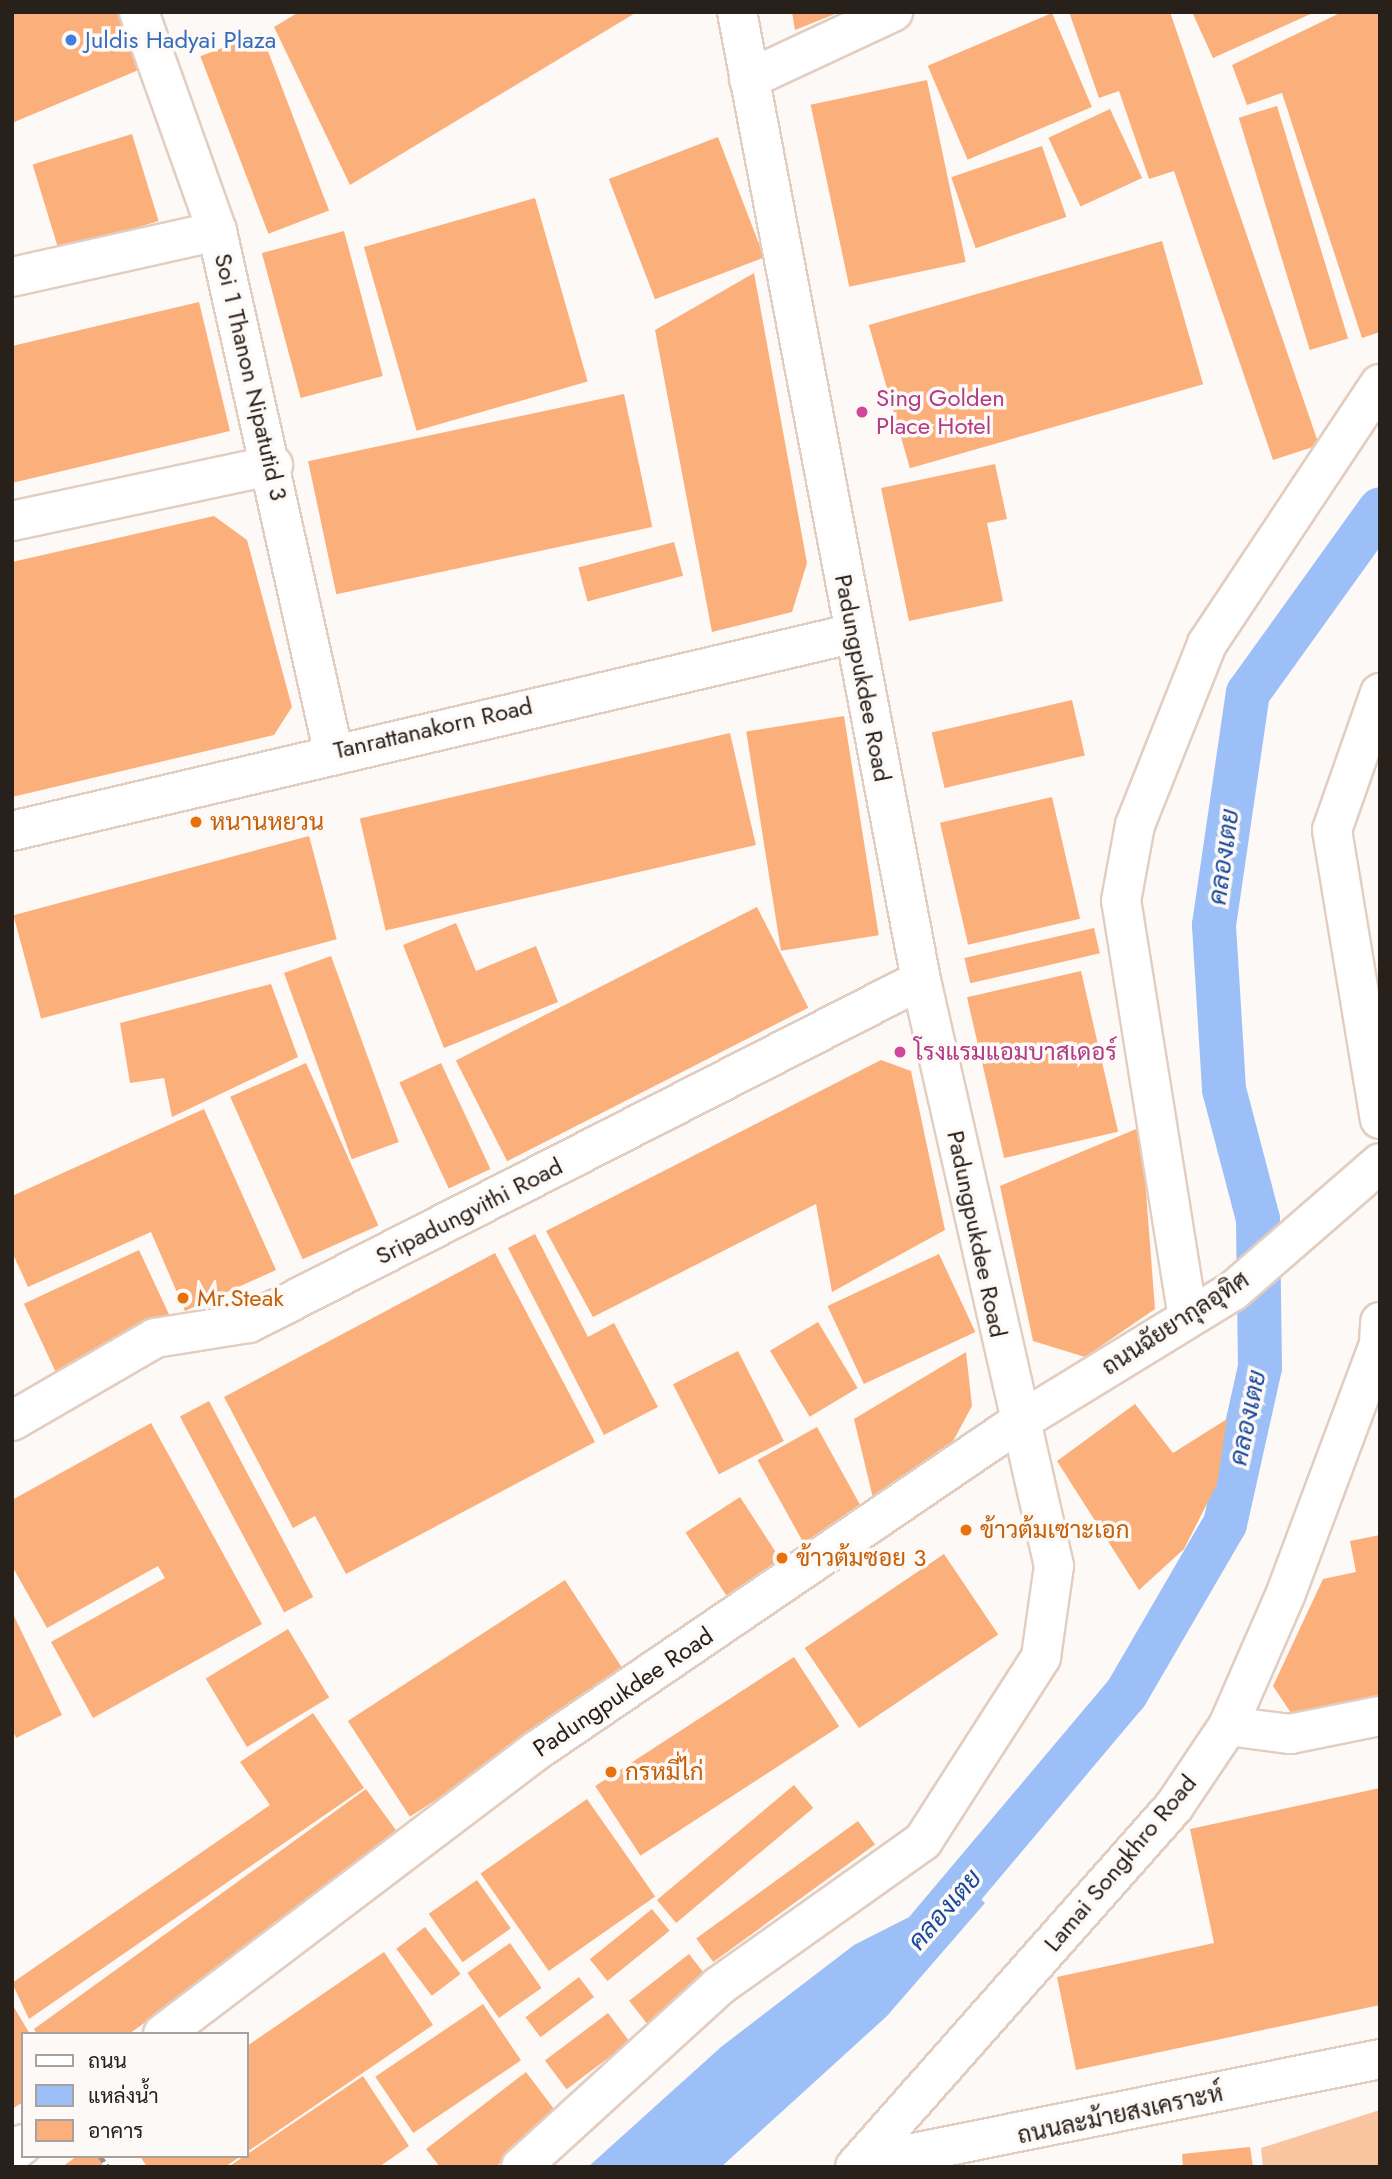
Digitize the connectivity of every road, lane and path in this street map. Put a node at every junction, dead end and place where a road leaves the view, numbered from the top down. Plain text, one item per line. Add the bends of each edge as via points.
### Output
1 (139, 12) edge
2 (737, 12) edge
3 (893, 12) edge
4 (750, 79) junction
5 (216, 231) junction
6 (12, 276) edge
7 (1380, 384) edge
8 (273, 465) junction
9 (12, 521) edge
10 (855, 633) junction
11 (1380, 694) edge
12 (333, 751) junction
13 (12, 831) edge
14 (921, 980) junction
15 (1380, 1119) edge
16 (1366, 1174) edge
17 (1188, 1318) junction
18 (1380, 1322) edge
19 (12, 1421) edge
20 (1019, 1422) junction
21 (1380, 1716) edge
22 (1228, 1726) junction
23 (166, 2032) edge
24 (1380, 2059) edge
25 (991, 2154) edge
26 (857, 2165) edge
27 (521, 2167) edge

1 - 5 street, Soi 1 Thanon Nipatutid 3
2 - 4 street, Padungpukdee Road
3 - 4 street
4 - 10 street, Padungpukdee Road
5 - 6 street
5 - 8 street, Soi 1 Thanon Nipatutid 3
7 - 17 street via 1207,644 1135,825 1121,901
8 - 9 street
8 - 12 street, Soi 1 Thanon Nipatutid 3
10 - 12 street, Tanrattanakorn Road
10 - 14 street, Padungpukdee Road
11 - 15 street via 1332,830
12 - 13 street, Tanrattanakorn Road
14 - 19 street, Sripadungvithi Road via 249,1323 155,1338
14 - 20 street, Padungpukdee Road
16 - 17 street, ถนนฉัยยากุลอุทิศ via 1233,1291
17 - 20 street, ถนนฉัยยากุลอุทิศ
18 - 22 street, Lamai Songkhro Road via 1379,1344 1286,1593
20 - 23 street, Padungpukdee Road via 536,1751
20 - 27 street via 1054,1566 1041,1657 923,1841 719,1986
21 - 22 street via 1290,1734
22 - 26 street, Lamai Songkhro Road via 1175,1805
24 - 25 street, ถนนละม้ายสงเคราะห์
25 - 26 street, ถนนละม้ายสงเคราะห์

